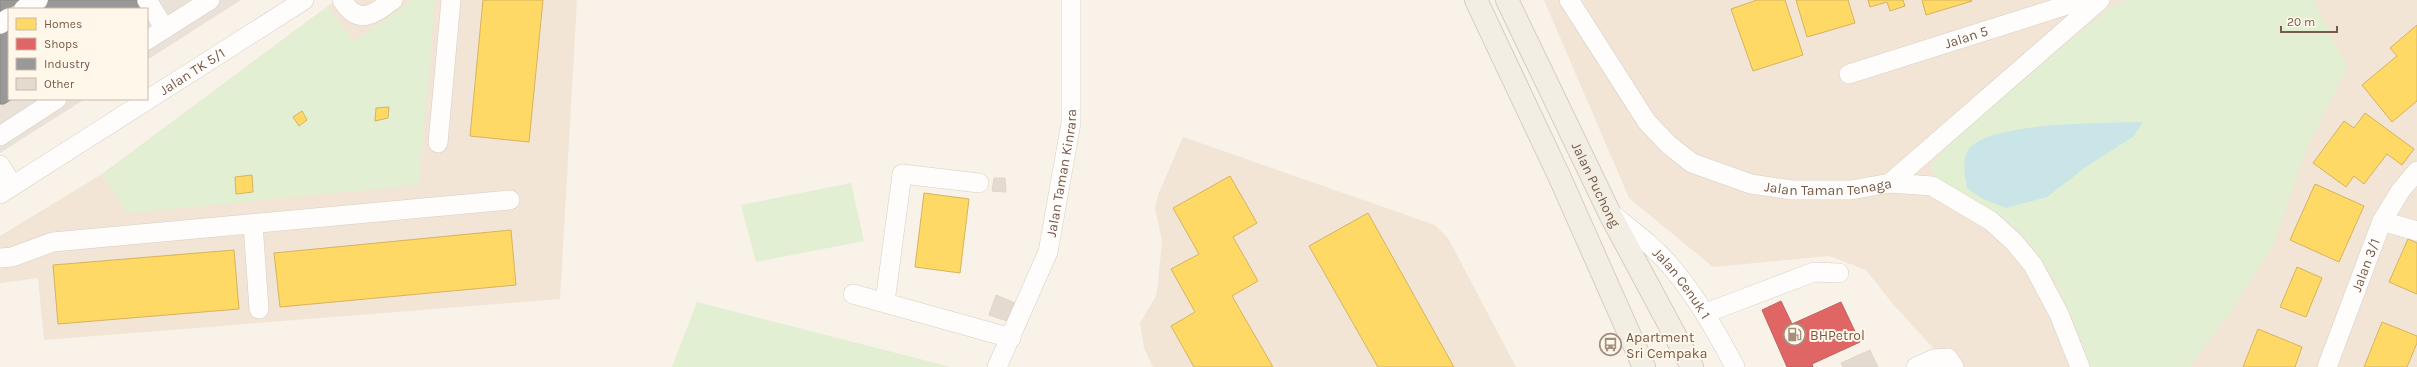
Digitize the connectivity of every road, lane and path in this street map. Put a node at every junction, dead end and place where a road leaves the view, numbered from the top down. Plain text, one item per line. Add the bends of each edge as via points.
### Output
1 (38, 0) edge
2 (147, 0) edge
3 (210, 0) edge
4 (304, 0) edge
5 (342, 0) edge
6 (393, 0) edge
7 (451, 0) edge
8 (1072, 0) edge
9 (1476, 0) edge
10 (1507, 0) edge
11 (1569, 0) edge
12 (2084, 0) edge
13 (2100, 0) edge
14 (26, 8) edge
15 (165, 29) junction
16 (148, 39) edge
17 (1849, 74) dead end
18 (55, 100) edge
19 (148, 100) edge
20 (148, 100) edge
21 (0, 136) edge
22 (438, 143) dead end
23 (1935, 145) junction
24 (0, 164) edge
25 (2417, 171) edge
26 (979, 183) dead end
27 (1890, 183) junction
28 (1932, 186) junction
29 (7, 190) edge
30 (510, 200) dead end
31 (1610, 214) junction
32 (2382, 221) junction
33 (253, 224) junction
34 (2417, 231) edge
35 (0, 258) edge
36 (1839, 274) dead end
37 (853, 294) dead end
38 (885, 302) junction
39 (259, 309) dead end
40 (1706, 313) junction
41 (1011, 338) junction
42 (998, 367) edge
43 (1644, 367) edge
44 (1692, 367) edge
45 (1735, 367) edge
46 (1916, 367) edge
47 (1954, 367) edge
48 (2080, 367) edge
49 (2327, 367) edge

1 - 14 street
2 - 15 street
3 - 15 street
4 - 19 street, Jalan TK 5/1
5 - 6 street via 348,10 365,16
7 - 22 street
8 - 41 street, Jalan Taman Kinrara via 1070,131 1048,252
9 - 43 main road via 1560,178
10 - 31 main road, Jalan Puchong
11 - 27 street, Jalan Taman Tenaga via 1647,122 1669,145 1692,163 1751,184 1792,190 1851,190
12 - 17 street, Jalan 5
13 - 23 street
15 - 16 street
18 - 21 street
20 - 29 street, Jalan TK 5/1
23 - 27 street
23 - 28 street via 1925,162 1924,169
24 - 29 street
25 - 32 street, Jalan 3/1 via 2401,190
26 - 38 street via 902,174
27 - 28 street, Jalan Taman Tenaga via 1905,182
28 - 48 street, Jalan Taman Tenaga via 1991,221 2014,242 2033,265 2059,314
30 - 33 street
31 - 40 street, Jalan Cenuk 1 via 1646,242 1673,268
31 - 44 main road, Jalan Puchong
32 - 34 street
32 - 49 street, Jalan 3/1
33 - 35 street via 53,242 12,257
33 - 39 street
36 - 40 street via 1814,272
37 - 38 street
38 - 41 street
40 - 45 street, Jalan Cenuk 1
41 - 42 street, Jalan Taman Kinrara
46 - 47 street via 1934,359 1948,358

